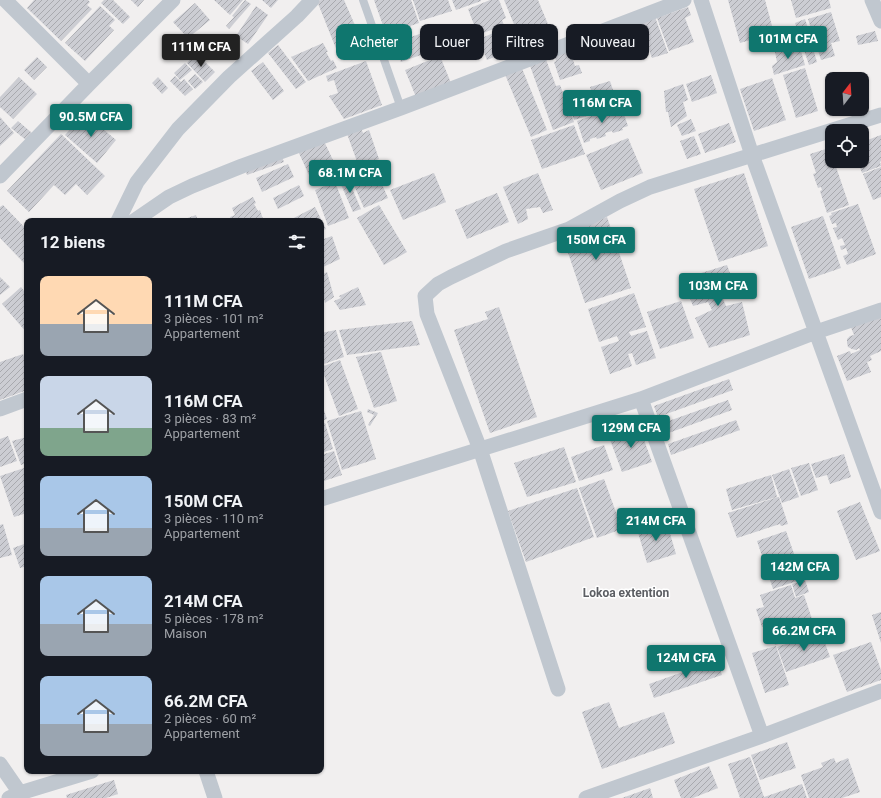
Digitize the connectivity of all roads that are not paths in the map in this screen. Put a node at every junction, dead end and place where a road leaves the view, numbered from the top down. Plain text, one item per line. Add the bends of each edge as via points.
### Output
1 (6, 0) edge
2 (173, 0) edge
3 (312, 0) edge
4 (362, 0) edge
5 (684, 0) edge
6 (701, 0) edge
7 (872, 0) edge
8 (881, 21) edge
9 (89, 84) junction
10 (401, 108) junction
11 (881, 115) edge
12 (752, 155) junction
13 (0, 176) edge
14 (119, 218) edge
15 (139, 218) edge
16 (881, 310) edge
17 (816, 332) junction
18 (640, 399) junction
19 (24, 401) edge
20 (0, 409) edge
21 (480, 449) junction
22 (324, 498) edge
23 (880, 503) edge
24 (558, 689) dead end
25 (881, 691) edge
26 (762, 736) junction
27 (0, 764) edge
28 (83, 774) edge
29 (207, 774) edge
30 (15, 796) edge
31 (589, 797) edge
32 (215, 798) edge

1 - 9 street
2 - 9 street
3 - 14 street via 178,129 137,182
4 - 10 lane
5 - 10 street
6 - 12 street
7 - 8 street
9 - 13 street
10 - 15 street via 192,186
11 - 12 street
12 - 17 street
12 - 21 street via 650,187 569,229 506,251 451,277 438,284 425,296 427,314
16 - 17 street
17 - 18 street
17 - 23 street
18 - 21 street
18 - 26 street
19 - 20 street
21 - 22 street
21 - 24 street
25 - 26 street
26 - 31 street
27 - 30 street
28 - 30 street
29 - 32 street

